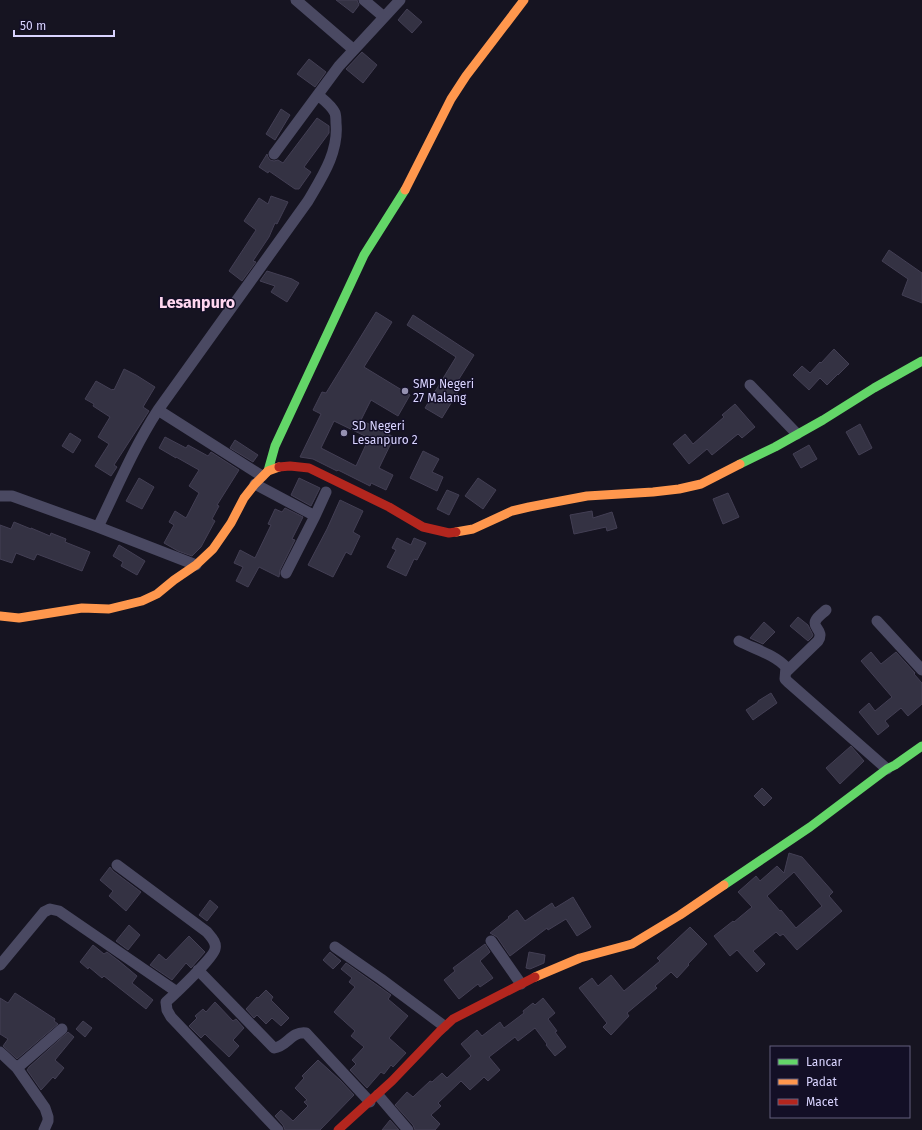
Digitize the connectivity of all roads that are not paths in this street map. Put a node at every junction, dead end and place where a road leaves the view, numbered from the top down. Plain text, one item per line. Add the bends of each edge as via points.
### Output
1 (296, 0) edge
2 (364, 0) edge
3 (400, 0) edge
4 (522, 1) edge
5 (384, 17) junction
6 (354, 50) junction
7 (318, 95) junction
8 (274, 154) dead end
9 (922, 361) edge
10 (750, 385) dead end
11 (158, 410) junction
12 (798, 434) junction
13 (262, 477) junction
14 (326, 492) dead end
15 (0, 496) edge
16 (315, 516) junction
17 (98, 527) junction
18 (196, 564) junction
19 (286, 573) dead end
20 (826, 610) dead end
21 (0, 616) edge
22 (877, 621) dead end
23 (739, 641) dead end
24 (922, 670) edge
25 (786, 672) junction
26 (922, 746) edge
27 (887, 769) junction
28 (118, 865) dead end
29 (492, 941) dead end
30 (335, 947) dead end
31 (0, 965) edge
32 (198, 970) junction
33 (521, 984) junction
34 (177, 992) junction
35 (444, 1026) junction
36 (62, 1029) dead end
37 (0, 1052) edge
38 (17, 1068) junction
39 (374, 1099) junction
40 (44, 1130) edge
41 (278, 1130) edge
42 (338, 1130) edge
43 (408, 1130) edge

1 - 6 street
2 - 5 street
3 - 5 street
4 - 13 street via 466,76 401,197 364,255
5 - 6 street
6 - 7 street
7 - 8 street
7 - 11 street via 328,103 335,114 337,132 328,167 308,201
9 - 12 street
10 - 12 street
11 - 13 street
11 - 17 street
12 - 13 street via 701,484 679,489 587,496 558,501 512,511 473,530 449,533 423,527 389,507 309,468 281,467
13 - 16 street
13 - 18 street via 244,498 213,549
14 - 16 street
15 - 17 street via 12,496
16 - 19 street
17 - 18 street
18 - 21 street via 157,594 128,606 109,609 82,608 19,618
20 - 25 street via 815,621 820,634 818,641
22 - 24 street
23 - 25 street via 776,658 786,667
25 - 27 street via 785,679 788,682
26 - 27 street
27 - 33 street via 810,827 680,915 632,944 580,958
28 - 32 street via 207,932 215,941 215,949
29 - 33 street
30 - 35 street
31 - 34 street via 50,908 59,911
32 - 34 street
32 - 39 street via 274,1048 279,1048 300,1032 306,1033
33 - 35 street
34 - 41 street via 166,1002 171,1017
35 - 39 street
36 - 38 street
37 - 38 street
38 - 40 street via 47,1112 48,1121
39 - 42 street
39 - 43 street

